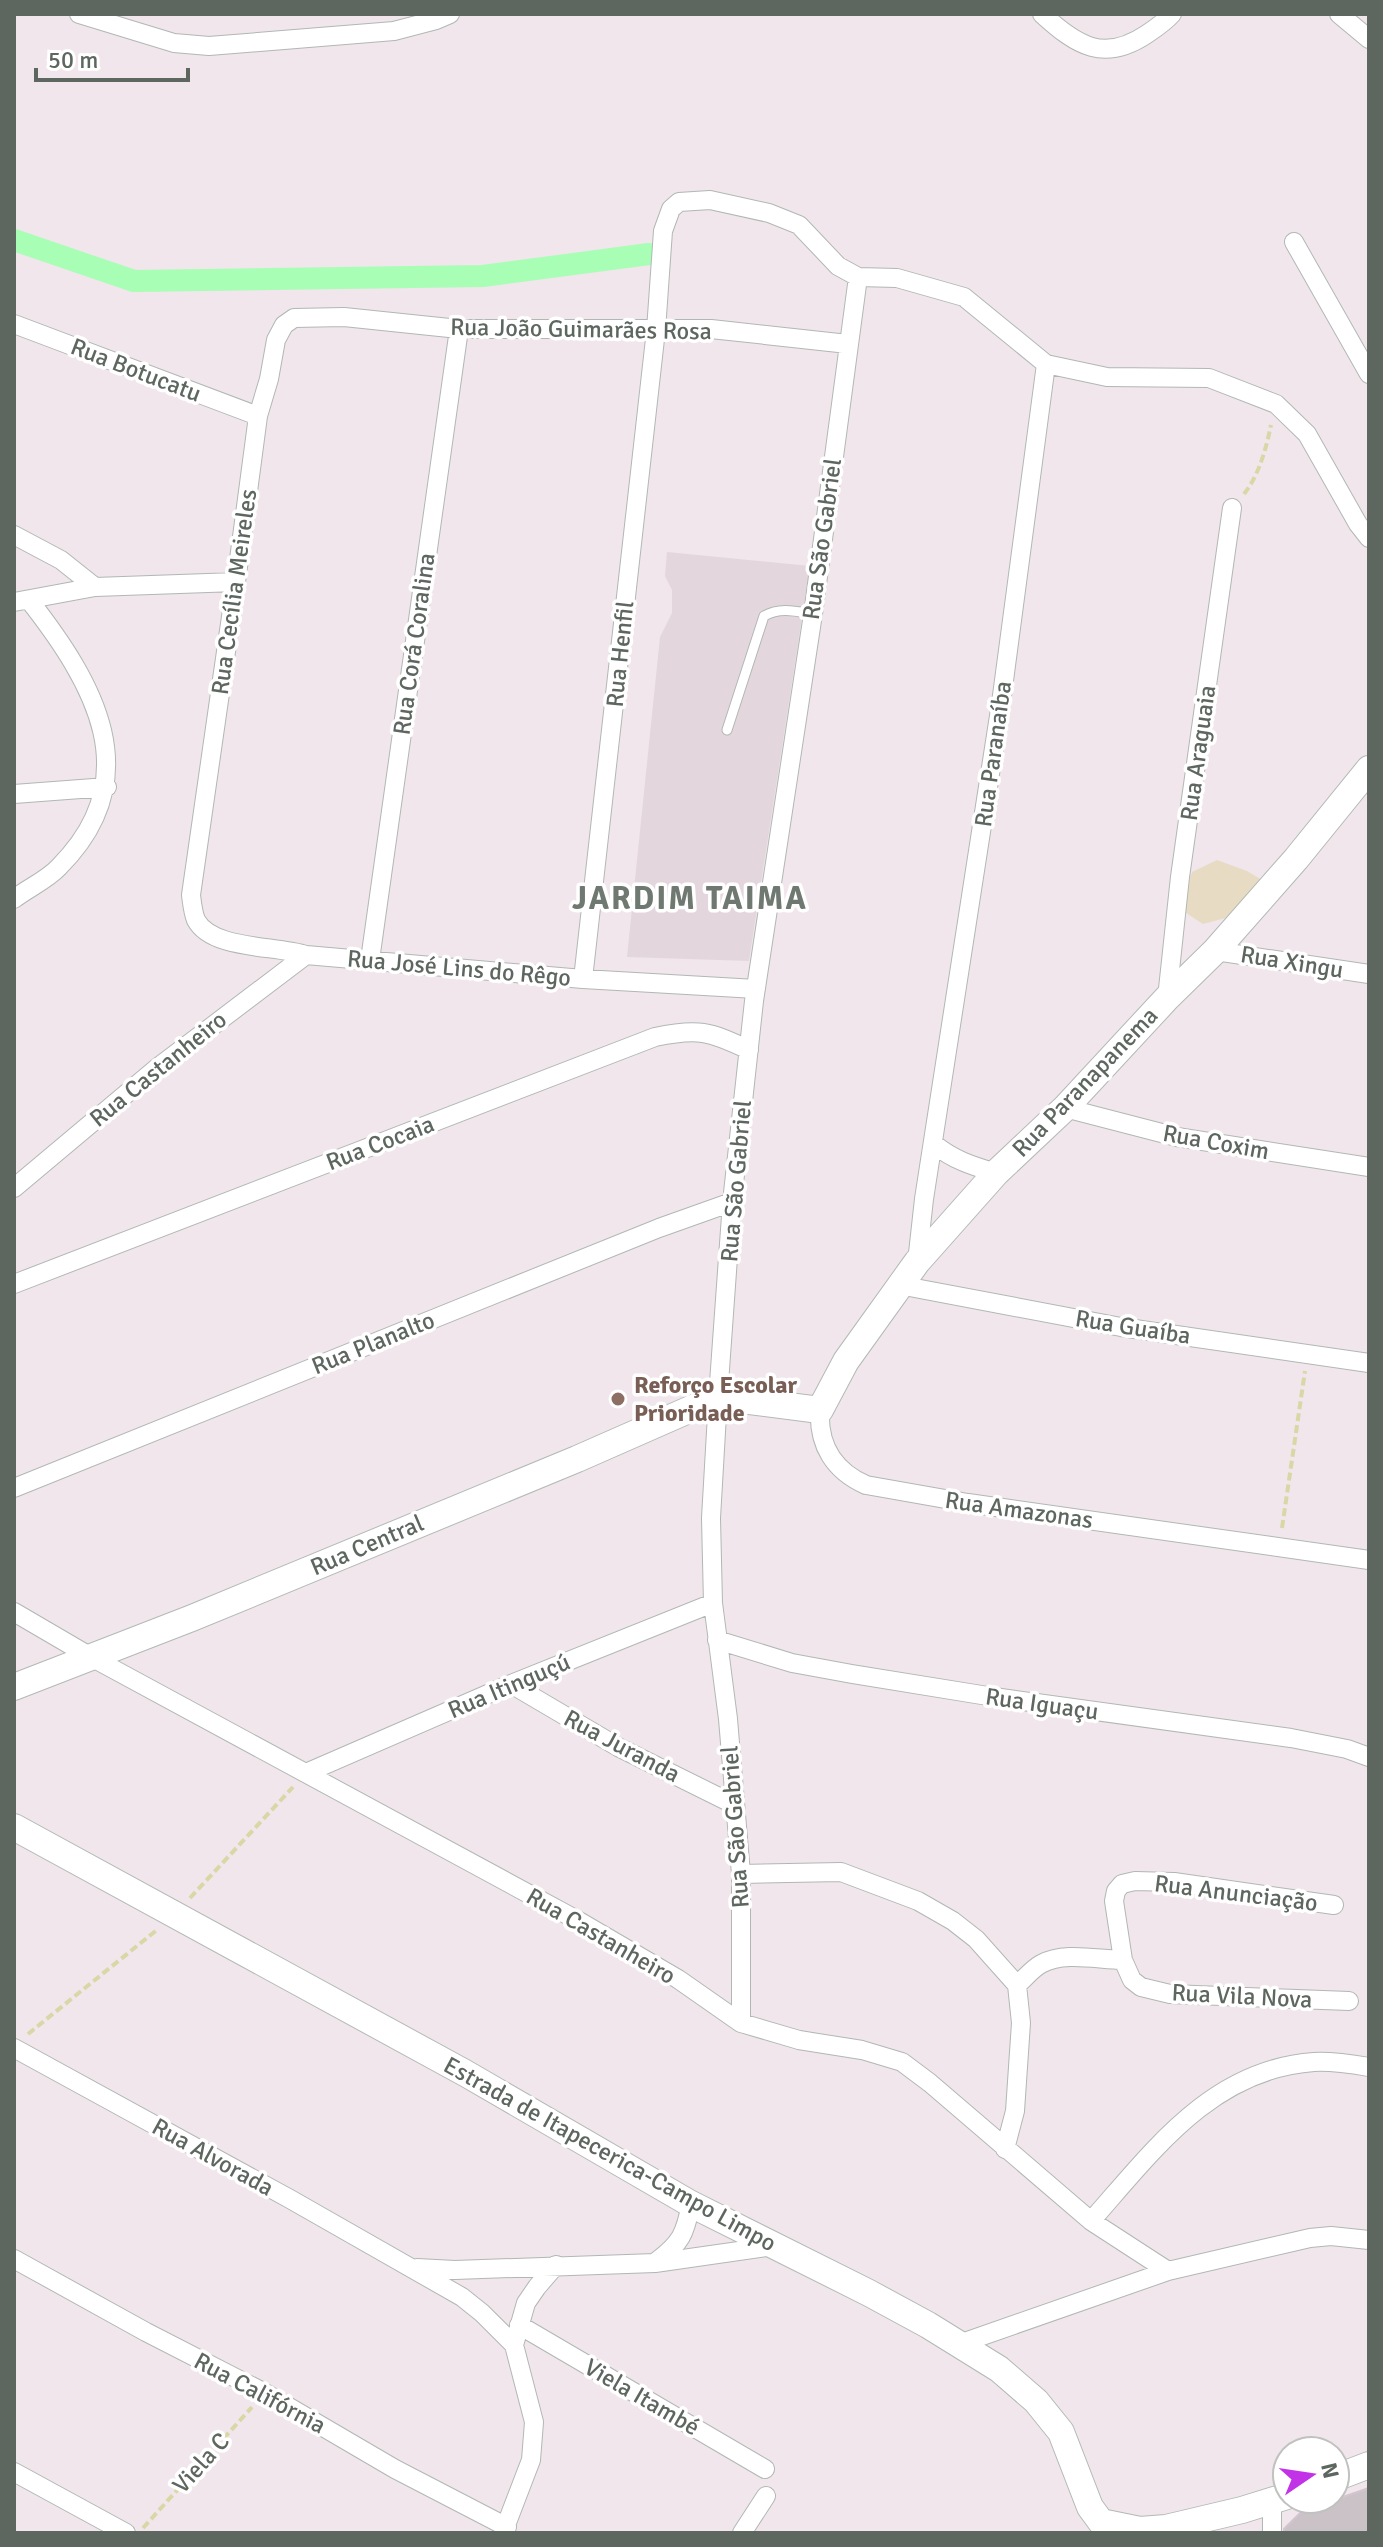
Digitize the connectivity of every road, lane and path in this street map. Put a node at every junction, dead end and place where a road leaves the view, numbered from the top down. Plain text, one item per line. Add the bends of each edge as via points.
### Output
1 (79, 14) edge
2 (450, 14) edge
3 (1042, 14) edge
4 (1172, 14) edge
5 (1339, 14) edge
6 (1369, 39) edge
7 (1294, 242) dead end
8 (858, 277) junction
9 (314, 317) joint
10 (14, 324) edge
11 (459, 329) junction
12 (656, 330) junction
13 (848, 344) junction
14 (1046, 364) junction
15 (1369, 374) edge
16 (258, 416) junction
17 (1269, 438) dead end
18 (1232, 508) joint
19 (14, 535) edge
20 (1369, 538) edge
21 (236, 582) junction
22 (95, 587) junction
23 (21, 601) edge
24 (813, 614) junction
25 (727, 730) dead end
26 (1369, 769) edge
27 (107, 787) junction
28 (1360, 790) edge
29 (14, 794) edge
30 (191, 895) joint
31 (14, 899) edge
32 (1215, 951) junction
33 (306, 955) junction
34 (370, 960) junction
35 (1369, 974) edge
36 (583, 979) junction
37 (756, 989) junction
38 (1167, 998) junction
39 (749, 1050) junction
40 (1065, 1108) junction
41 (934, 1144) junction
42 (1369, 1167) edge
43 (996, 1173) junction
44 (14, 1188) edge
45 (732, 1202) junction
46 (917, 1262) junction
47 (14, 1284) edge
48 (899, 1285) junction
49 (1307, 1354) junction
50 (1369, 1363) edge
51 (718, 1397) junction
52 (820, 1410) junction
53 (14, 1488) edge
54 (1279, 1546) junction
55 (1369, 1560) edge
56 (713, 1603) junction
57 (14, 1612) edge
58 (717, 1640) junction
59 (91, 1657) junction
60 (511, 1684) junction
61 (14, 1687) edge
62 (1369, 1757) edge
63 (306, 1773) junction
64 (735, 1805) junction
65 (14, 1827) edge
66 (741, 1874) junction
67 (1334, 1905) dead end
68 (1123, 1960) junction
69 (1017, 1985) junction
70 (1349, 2001) dead end
71 (741, 2023) junction
72 (14, 2048) edge
73 (1369, 2067) edge
74 (1005, 2149) junction
75 (691, 2204) junction
76 (1091, 2221) junction
77 (1369, 2240) edge
78 (773, 2246) junction
79 (14, 2259) edge
80 (655, 2263) junction
81 (556, 2265) junction
82 (411, 2268) junction
83 (1168, 2271) junction
84 (519, 2325) junction
85 (959, 2344) junction
86 (514, 2345) junction
87 (265, 2393) junction
88 (765, 2469) dead end
89 (14, 2472) edge
90 (766, 2496) dead end
91 (1271, 2501) edge
92 (1100, 2527) edge
93 (505, 2530) edge
94 (126, 2533) edge
95 (138, 2533) edge
96 (742, 2533) edge

1 - 2 street via 174,43 209,46 394,31
3 - 4 street via 1095,49 1113,50 1134,42
5 - 6 street
7 - 15 street
8 - 12 street, Rua Henfil via 838,266 799,225 710,200 679,202 663,231
8 - 13 street, Rua São Gabriel
8 - 14 street via 897,278 964,297
9 - 11 street, Rua João Guimarães Rosa
9 - 16 street, Rua Cecília Meireles via 294,318 284,325
10 - 16 street, Rua Botucatu
11 - 12 street, Rua João Guimarães Rosa
11 - 34 street, Rua Corá Coralina
12 - 13 street, Rua João Guimarães Rosa via 711,329
12 - 36 street, Rua Henfil
13 - 24 street, Rua São Gabriel
14 - 20 street via 1107,377 1209,378 1276,404 1307,434
14 - 41 street, Rua Paranaíba
16 - 21 street, Rua Cecília Meireles
17 - 18 path via 1251,485
18 - 38 street, Rua Araguaia
19 - 22 street via 61,560
21 - 22 street
21 - 30 street, Rua Cecília Meireles
22 - 23 street
23 - 27 street via 55,633 98,713
24 - 25 lane via 786,609 764,616
24 - 37 street, Rua São Gabriel
26 - 28 street, Rua Paranapanema
27 - 29 street
27 - 31 street via 88,834 58,869
28 - 32 street, Rua Paranapanema
30 - 33 street, Rua José Lins do Rêgo via 195,918 206,933
32 - 35 street, Rua Xingu
32 - 38 street, Rua Paranapanema
33 - 34 street, Rua José Lins do Rêgo
33 - 44 street, Rua Castanheiro via 157,1068
34 - 36 street, Rua José Lins do Rêgo
36 - 37 street, Rua José Lins do Rêgo
37 - 39 street, Rua São Gabriel
38 - 40 street, Rua Paranapanema
39 - 45 street, Rua São Gabriel
39 - 47 street, Rua Cocaia via 704,1031 655,1037
40 - 42 street, Rua Coxim via 1177,1137
40 - 43 street, Rua Paranapanema
41 - 43 street via 967,1165
41 - 46 street, Rua Paranaíba
43 - 46 street, Rua Paranapanema
45 - 51 street, Rua São Gabriel
45 - 53 street, Rua Planalto
46 - 48 street, Rua Paranapanema
48 - 49 street, Rua Guaíba via 1121,1327
48 - 52 street, Rua Paranapanema via 846,1361
49 - 50 street, Rua Guaíba
49 - 54 path
51 - 52 street
51 - 56 street, Rua São Gabriel via 711,1518
51 - 59 street, Rua Central
52 - 54 street, Rua Amazonas via 824,1446 837,1466 866,1485
54 - 55 street, Rua Amazonas
56 - 58 street, Rua São Gabriel
56 - 60 street, Rua Itinguçú
57 - 59 street, Rua Castanheiro
58 - 62 street, Rua Iguaçu via 852,1674 1291,1738
58 - 64 street, Rua São Gabriel
59 - 61 street, Rua Central
59 - 63 street, Rua Castanheiro
60 - 63 street, Rua Itinguçú
60 - 64 street, Rua Juranda via 618,1747
63 - 71 street, Rua Castanheiro via 577,1920
64 - 66 street, Rua São Gabriel
65 - 75 street, Estrada de Itapecerica-Campo Limpo via 465,2073
66 - 69 street via 841,1872 892,1890 953,1921
66 - 71 street, Rua São Gabriel
67 - 68 street, Rua Anunciação via 1174,1882 1122,1884 1114,1901
68 - 69 street via 1055,1959 1040,1964
68 - 70 street, Rua Vila Nova via 1132,1980 1152,1991
69 - 74 street via 1021,2023 1015,2111
71 - 74 street, Rua Castanheiro via 902,2062
72 - 82 street, Rua Alvorada
73 - 76 street via 1314,2062 1240,2081 1172,2131
74 - 76 street, Rua Castanheiro
75 - 78 street, Estrada de Itapecerica-Campo Limpo
75 - 80 street via 677,2246
76 - 83 street, Rua Castanheiro
77 - 83 street via 1310,2238
78 - 80 street, Rua Alvorada
78 - 85 street, Estrada de Itapecerica-Campo Limpo
79 - 87 street, Rua Califórnia
80 - 81 street, Rua Alvorada
81 - 82 street, Rua Alvorada
81 - 84 street via 526,2303
82 - 86 street, Rua Alvorada via 462,2297
83 - 85 street
84 - 86 street
84 - 88 street, Viela Itambé
85 - 92 street, Estrada de Itapecerica-Campo Limpo via 999,2369 1045,2411 1061,2432
86 - 93 street via 534,2422 531,2460
87 - 93 street, Rua Califórnia
87 - 95 path, Viela C
89 - 94 street
90 - 96 street
91 - 92 street via 1166,2528

